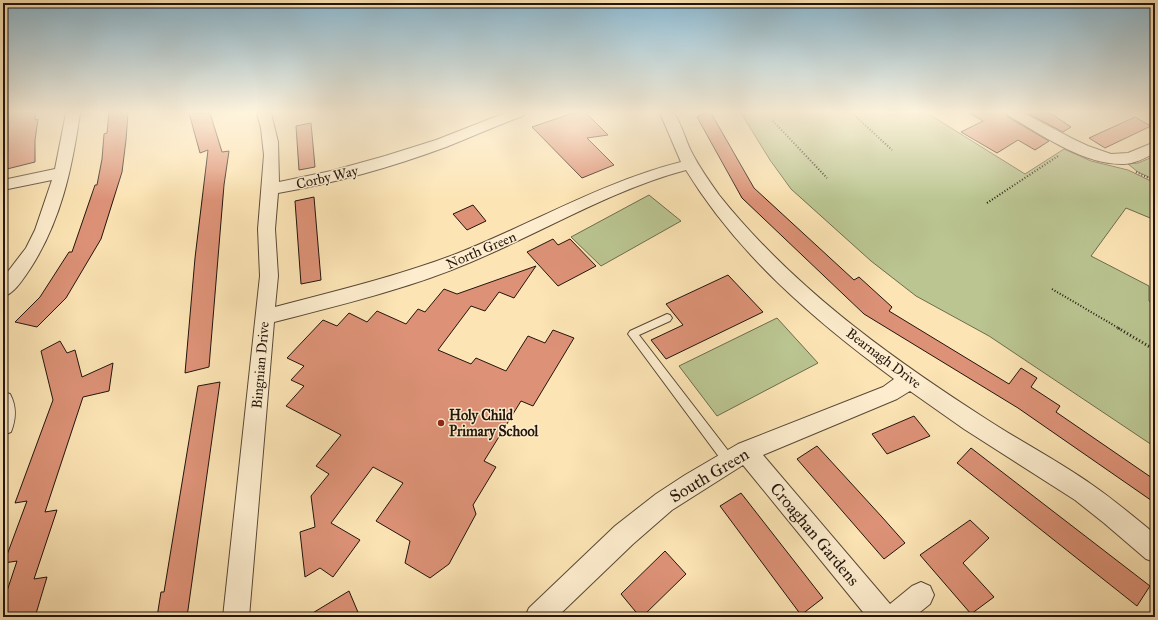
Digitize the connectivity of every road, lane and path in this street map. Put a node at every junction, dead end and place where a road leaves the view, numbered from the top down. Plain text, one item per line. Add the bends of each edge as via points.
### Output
1 (68, 142) edge
2 (271, 142) edge
3 (443, 142) edge
4 (681, 142) edge
5 (793, 142) edge
6 (883, 142) edge
7 (1068, 142) edge
8 (1155, 147) edge
9 (892, 150) dead end
10 (1060, 155) dead end
11 (691, 164) junction
12 (1131, 169) dead end
13 (62, 173) junction
14 (827, 178) dead end
15 (1155, 181) edge
16 (3, 185) edge
17 (271, 189) junction
18 (987, 203) dead end
19 (1052, 289) dead end
20 (3, 290) edge
21 (265, 316) junction
22 (667, 318) dead end
23 (1155, 350) edge
24 (910, 379) junction
25 (3, 401) edge
26 (3, 425) edge
27 (738, 456) junction
28 (1155, 550) edge
29 (921, 595) dead end
30 (236, 617) edge
31 (538, 617) edge
32 (884, 617) edge
33 (894, 617) edge

1 - 13 street
2 - 17 street, Bingnian Drive
3 - 17 street, Corby Way via 328,178
4 - 11 street, Bearnagh Drive
5 - 14 path
6 - 9 path
7 - 8 street via 1087,152 1108,158 1130,158
10 - 18 path
11 - 21 street, North Green via 658,172 617,187 490,248 436,269 372,289
11 - 24 street, Bearnagh Drive via 734,224 783,275 826,314
12 - 15 path
13 - 16 street
13 - 20 street via 43,232 30,255
17 - 21 street, Bingnian Drive via 267,225 269,276
19 - 23 path
21 - 30 street, Bingnian Drive
22 - 27 lane via 633,334
24 - 27 street, South Green via 890,393
24 - 28 street, Bearnagh Drive via 1098,503
25 - 26 street
27 - 31 street, South Green via 664,502 624,535
27 - 32 street, Croaghan Gardens
29 - 33 street

